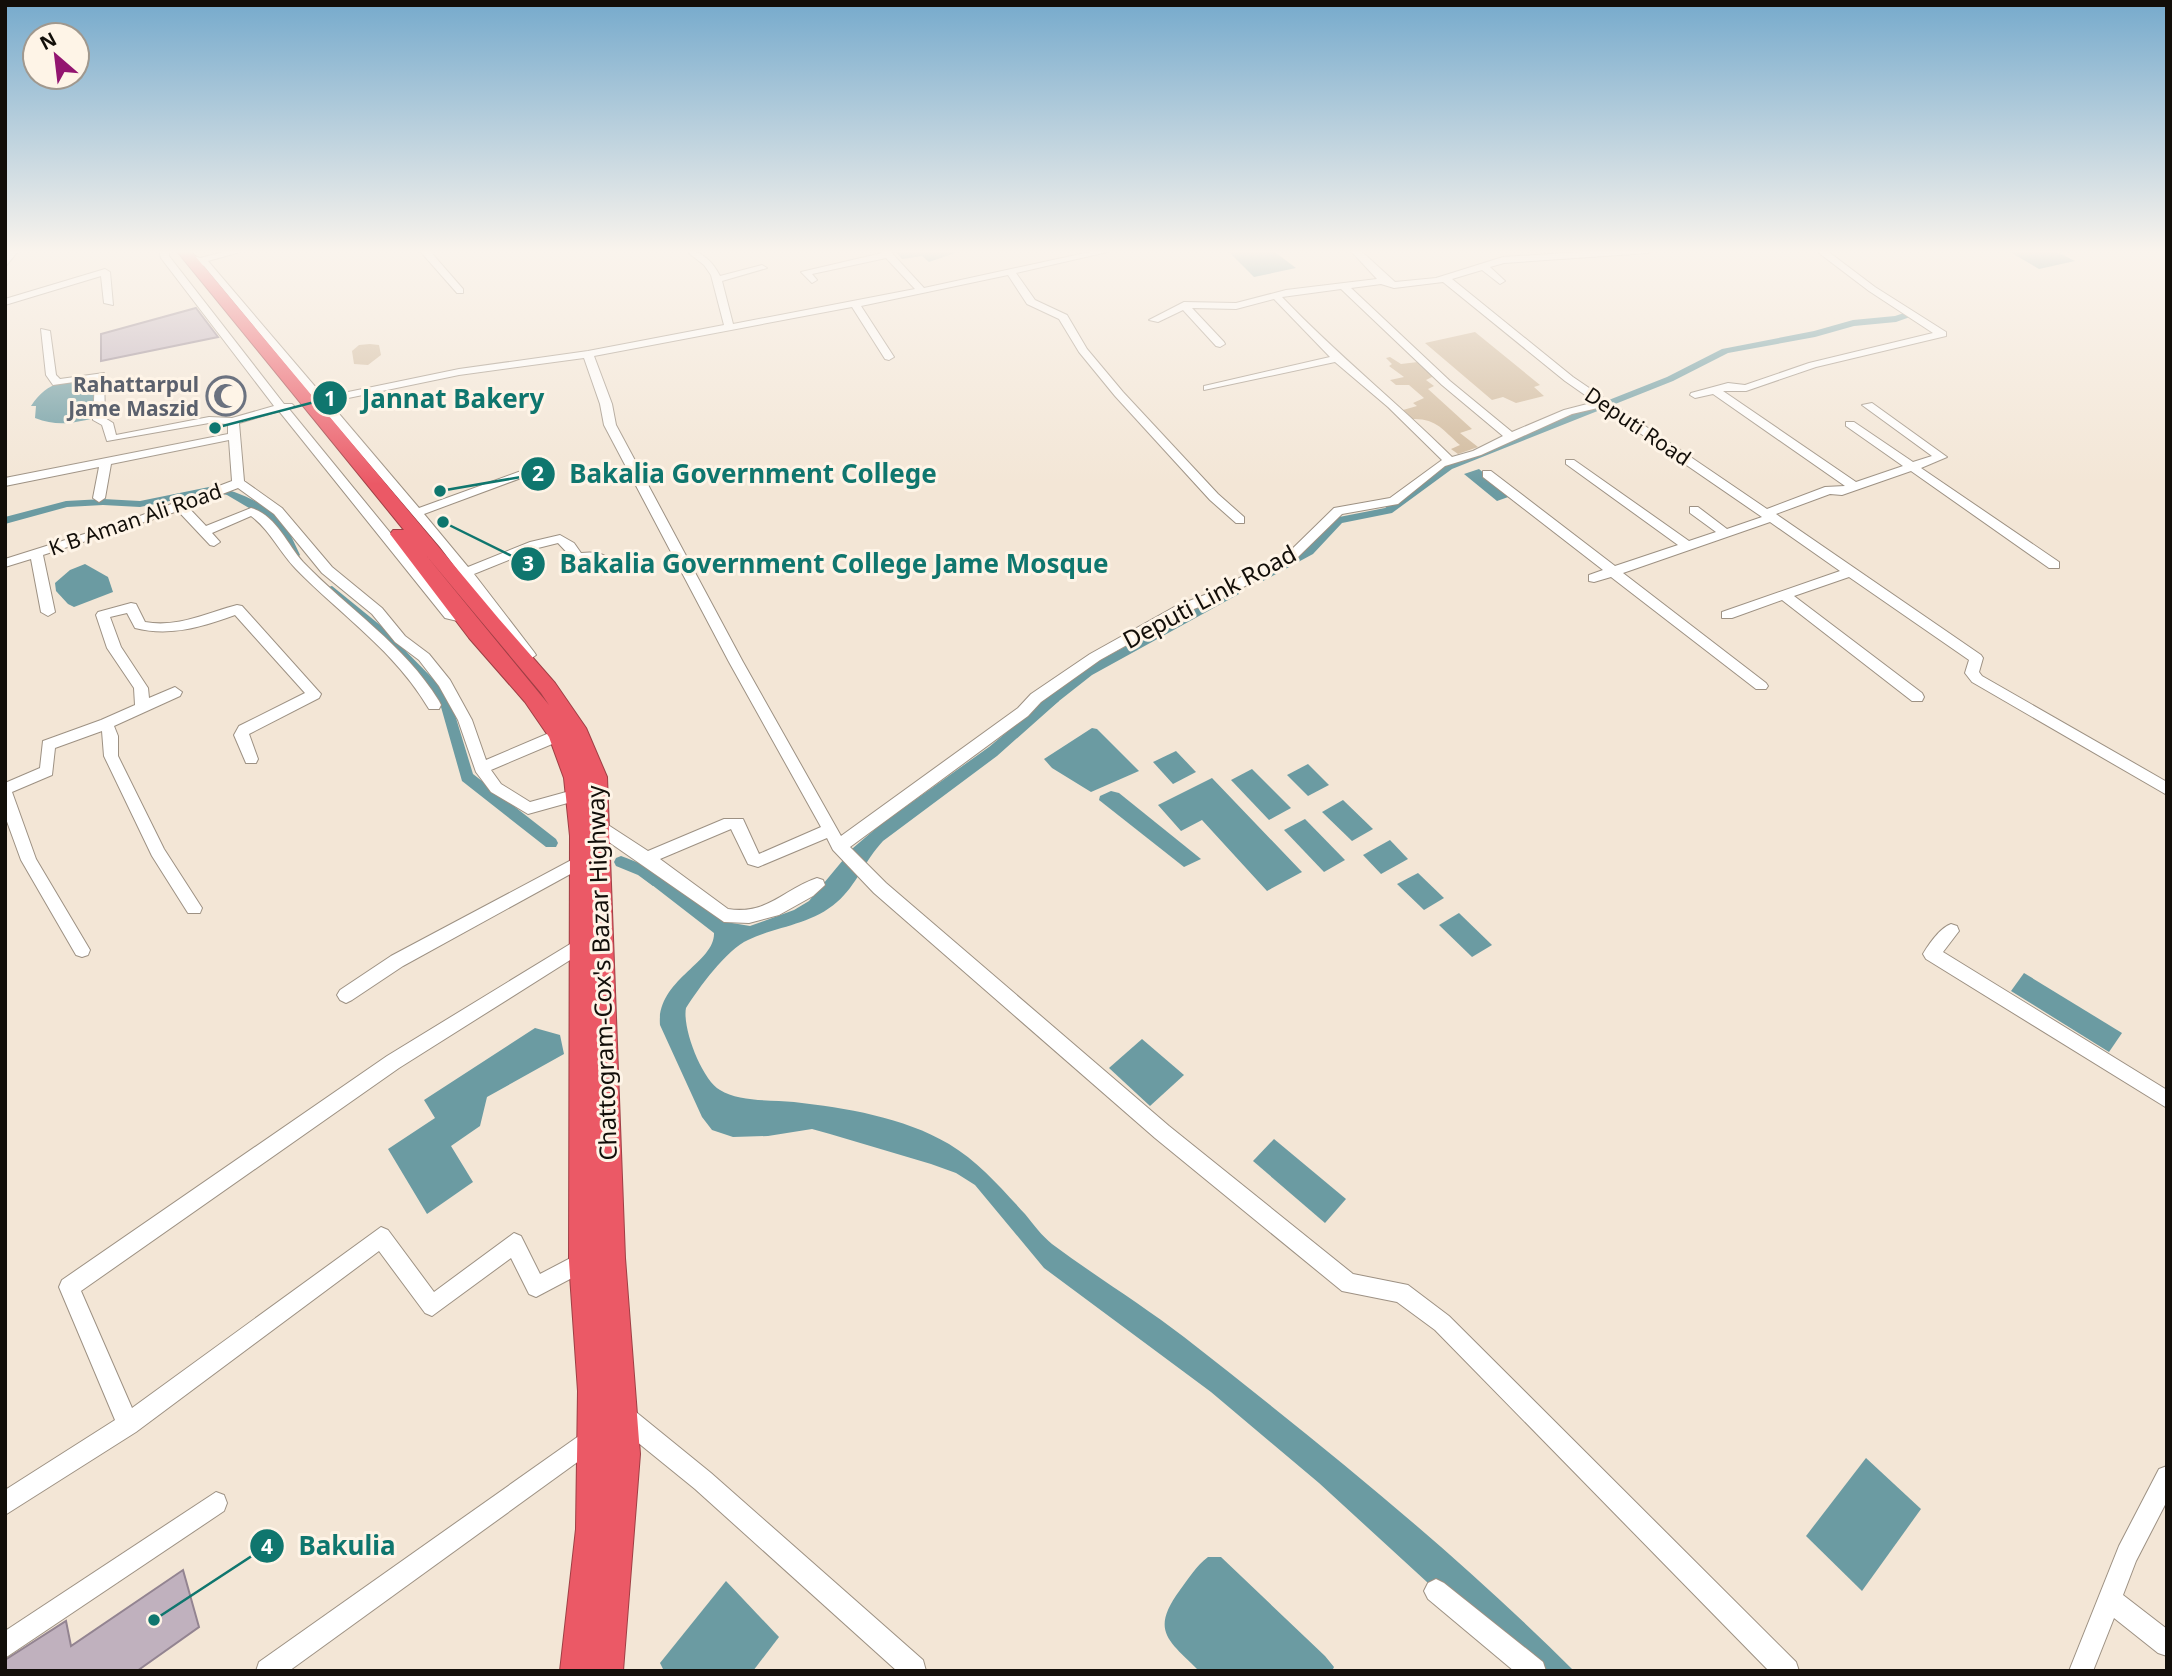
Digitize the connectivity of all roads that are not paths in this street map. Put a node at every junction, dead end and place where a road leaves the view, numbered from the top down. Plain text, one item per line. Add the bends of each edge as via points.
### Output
1 (221, 328) edge
2 (238, 328) edge
3 (243, 328) edge
4 (251, 328) edge
5 (723, 328) edge
6 (871, 328) edge
7 (1070, 328) edge
8 (1205, 328) edge
9 (1308, 328) edge
10 (1387, 328) edge
11 (1507, 328) edge
12 (1933, 328) edge
13 (45, 331) dead end
14 (1220, 344) dead end
15 (588, 354) junction
16 (889, 357) dead end
17 (1338, 358) junction
18 (1208, 388) dead end
19 (1715, 390) junction
20 (1695, 395) dead end
21 (319, 402) junction
22 (1605, 403) junction
23 (1868, 405) dead end
24 (285, 407) junction
25 (233, 421) junction
26 (1850, 424) dead end
27 (233, 436) junction
28 (1511, 436) junction
29 (1448, 459) dead end
30 (1570, 462) dead end
31 (105, 463) junction
32 (1912, 467) junction
33 (536, 469) dead end
34 (1487, 474) dead end
35 (5, 482) edge
36 (234, 484) junction
37 (1854, 486) junction
38 (99, 498) dead end
39 (181, 506) junction
40 (1694, 510) dead end
41 (415, 513) junction
42 (1770, 515) junction
43 (1240, 520) dead end
44 (1726, 534) junction
45 (1689, 547) junction
46 (36, 552) junction
47 (5, 563) edge
48 (2054, 565) dead end
49 (612, 567) dead end
50 (1845, 567) junction
51 (465, 573) junction
52 (1614, 573) junction
53 (1594, 578) dead end
54 (1784, 595) junction
55 (48, 611) dead end
56 (1727, 615) dead end
57 (466, 619) junction
58 (524, 671) junction
59 (1761, 686) dead end
60 (175, 692) dead end
61 (1917, 697) dead end
62 (142, 705) junction
63 (434, 705) dead end
64 (106, 724) junction
65 (559, 735) junction
66 (251, 759) dead end
67 (481, 768) junction
68 (2167, 789) edge
69 (5, 791) edge
70 (577, 795) junction
71 (599, 827) junction
72 (830, 830) junction
73 (850, 856) junction
74 (647, 858) junction
75 (579, 862) junction
76 (817, 885) dead end
77 (194, 908) dead end
78 (1951, 932) dead end
79 (580, 945) junction
80 (82, 950) dead end
81 (346, 995) dead end
82 (2167, 1100) edge
83 (584, 1261) junction
84 (594, 1391) junction
85 (621, 1415) junction
86 (128, 1424) junction
87 (594, 1436) junction
88 (2167, 1477) edge
89 (216, 1503) dead end
90 (5, 1504) edge
91 (1436, 1591) dead end
92 (2108, 1599) junction
93 (2167, 1644) edge
94 (5, 1646) edge
95 (914, 1669) edge
96 (268, 1671) edge
97 (578, 1671) edge
98 (605, 1671) edge
99 (1534, 1671) edge
100 (1787, 1671) edge
101 (2081, 1671) edge

1 - 24 street
2 - 57 highway, Chattogram-Cox's Bazar Highway
3 - 58 highway, Chattogram-Cox's Bazar Highway
4 - 21 street
5 - 15 street
6 - 16 street
7 - 43 street via 1119,394
8 - 14 street
9 - 17 street
10 - 28 street via 1475,410
11 - 22 street, Deputi Road
12 - 19 street via 1942,334 1746,387
13 - 25 street via 51,375 57,383 100,376 100,420 107,423 111,439 209,420
15 - 21 street via 459,372
15 - 72 street via 610,425
17 - 18 street
17 - 29 street
19 - 20 street
19 - 37 street
21 - 41 street
22 - 28 street, Deputi Link Road via 1568,412
22 - 42 street, Deputi Road
23 - 32 street via 1941,457
24 - 25 street
24 - 57 street via 450,615
25 - 27 street, K B Aman Ali Road
26 - 32 street
27 - 31 street
27 - 36 street, K B Aman Ali Road
28 - 73 street, Deputi Link Road via 1441,464 1394,501 1338,511 1294,554 1220,594 1181,608 1095,657 1036,698
30 - 45 street
31 - 35 street
31 - 38 street
32 - 37 street
32 - 48 street
33 - 41 street
34 - 52 street
36 - 39 street, K B Aman Ali Road
36 - 67 street via 278,511 327,570 424,657 445,683 464,720
37 - 42 street via 1829,490
39 - 46 street, K B Aman Ali Road
39 - 63 street via 209,537 251,512 264,518 298,564 425,686
40 - 44 street
41 - 51 street
42 - 44 street
42 - 50 street, Deputi Road
44 - 45 street
45 - 52 street
46 - 47 street, K B Aman Ali Road
46 - 55 street
49 - 51 street via 597,555 578,557 565,541 555,540
50 - 54 street
50 - 68 street, Deputi Road via 1976,658 1972,673 1977,679
51 - 58 street via 530,656
52 - 53 street
52 - 59 street
54 - 56 street
54 - 61 street
57 - 58 highway, Chattogram-Cox's Bazar Highway
58 - 65 highway, Chattogram-Cox's Bazar Highway
58 - 71 highway, Chattogram-Cox's Bazar Highway via 548,688 575,728 596,777
60 - 62 street
62 - 64 street
62 - 66 street via 141,688 114,648 103,615 131,607 140,625 153,629 206,621 237,609 314,694 244,730 241,735
64 - 69 street via 48,745 47,771
64 - 77 street via 111,756 158,852
65 - 67 street
65 - 70 highway, Chattogram-Cox's Bazar Highway
67 - 70 street via 496,788 528,808
69 - 80 street via 29,860
70 - 75 highway, Chattogram-Cox's Bazar Highway
71 - 74 street
71 - 85 highway, Chattogram-Cox's Bazar Highway via 610,1258
72 - 73 street
72 - 74 street via 758,861 737,823 730,823
73 - 100 street via 890,897 1163,1132 1349,1284 1401,1292 1442,1323
74 - 76 street via 734,918 788,905
75 - 79 highway, Chattogram-Cox's Bazar Highway
75 - 81 street via 397,961
78 - 82 street via 1932,954
79 - 83 highway, Chattogram-Cox's Bazar Highway
79 - 86 street via 393,1062 69,1287
83 - 84 highway, Chattogram-Cox's Bazar Highway
83 - 86 street via 536,1287 514,1243 432,1306 381,1237
84 - 85 street
84 - 87 highway, Chattogram-Cox's Bazar Highway
85 - 95 street via 703,1481
85 - 98 highway, Chattogram-Cox's Bazar Highway via 624,1454
86 - 90 street
87 - 96 street
87 - 97 highway, Chattogram-Cox's Bazar Highway via 593,1529
88 - 92 street
89 - 94 street
91 - 99 street
92 - 93 street
92 - 101 street

